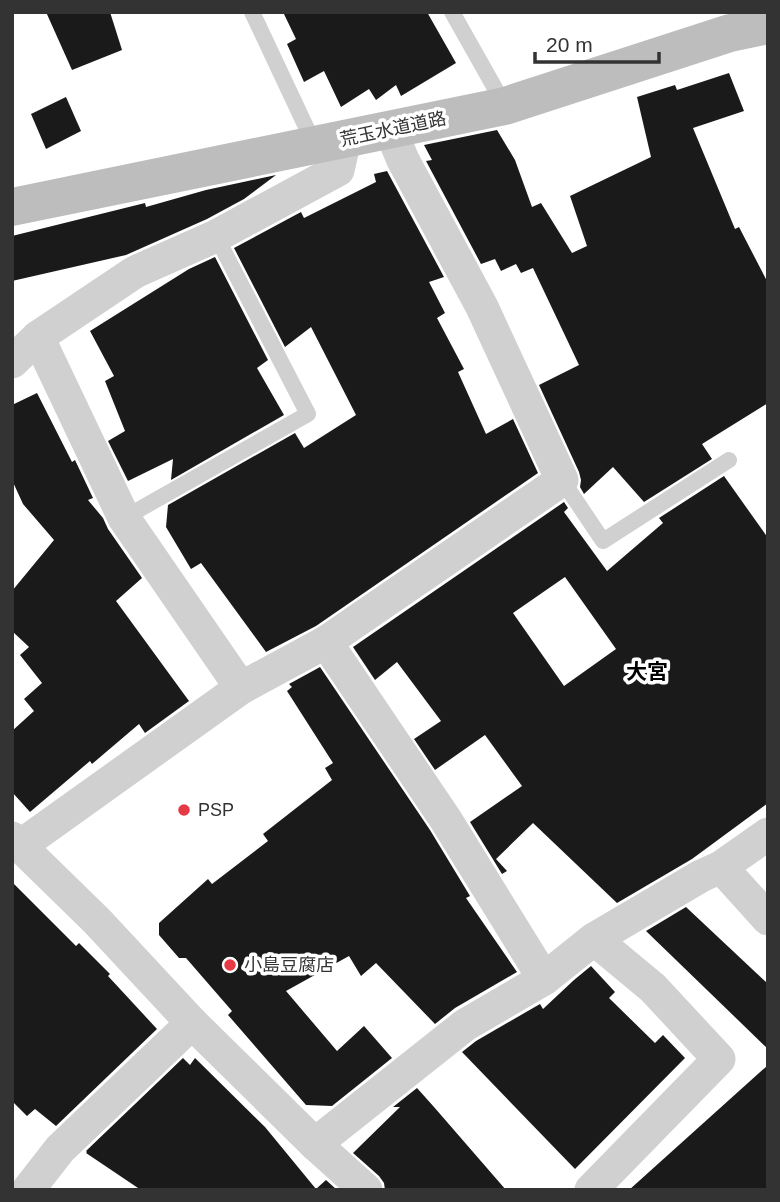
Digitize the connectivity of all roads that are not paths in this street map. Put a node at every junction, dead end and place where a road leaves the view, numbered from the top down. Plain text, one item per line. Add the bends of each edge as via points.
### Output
1 (251, 12) edge
2 (452, 12) edge
3 (768, 25) edge
4 (505, 106) junction
5 (390, 129) junction
6 (330, 142) junction
7 (12, 207) edge
8 (216, 236) junction
9 (38, 337) junction
10 (12, 362) edge
11 (729, 460) dead end
12 (562, 480) junction
13 (124, 518) junction
14 (326, 642) junction
15 (241, 688) junction
16 (768, 834) edge
17 (16, 842) edge
18 (721, 867) junction
19 (768, 919) edge
20 (594, 939) junction
21 (544, 979) junction
22 (192, 1023) junction
23 (315, 1144) junction
24 (28, 1190) edge
25 (366, 1190) edge
26 (591, 1190) edge

1 - 6 lane
2 - 4 lane
3 - 4 main road, 荒玉水道道路 via 730,33
4 - 5 main road, 荒玉水道道路
5 - 6 main road, 荒玉水道道路
5 - 12 street via 482,307
6 - 7 main road, 荒玉水道道路
6 - 8 street via 338,170
8 - 9 street via 135,272
8 - 13 lane via 308,414
9 - 10 street
9 - 13 street
11 - 12 lane via 603,541
12 - 14 street
13 - 15 street
14 - 15 street
14 - 21 street via 446,820
15 - 17 street
16 - 18 street
17 - 22 street
18 - 19 street
18 - 20 street
20 - 21 street
20 - 26 street via 653,988 719,1059
21 - 23 street via 458,1015
22 - 23 street
22 - 24 street via 60,1149
23 - 25 street

